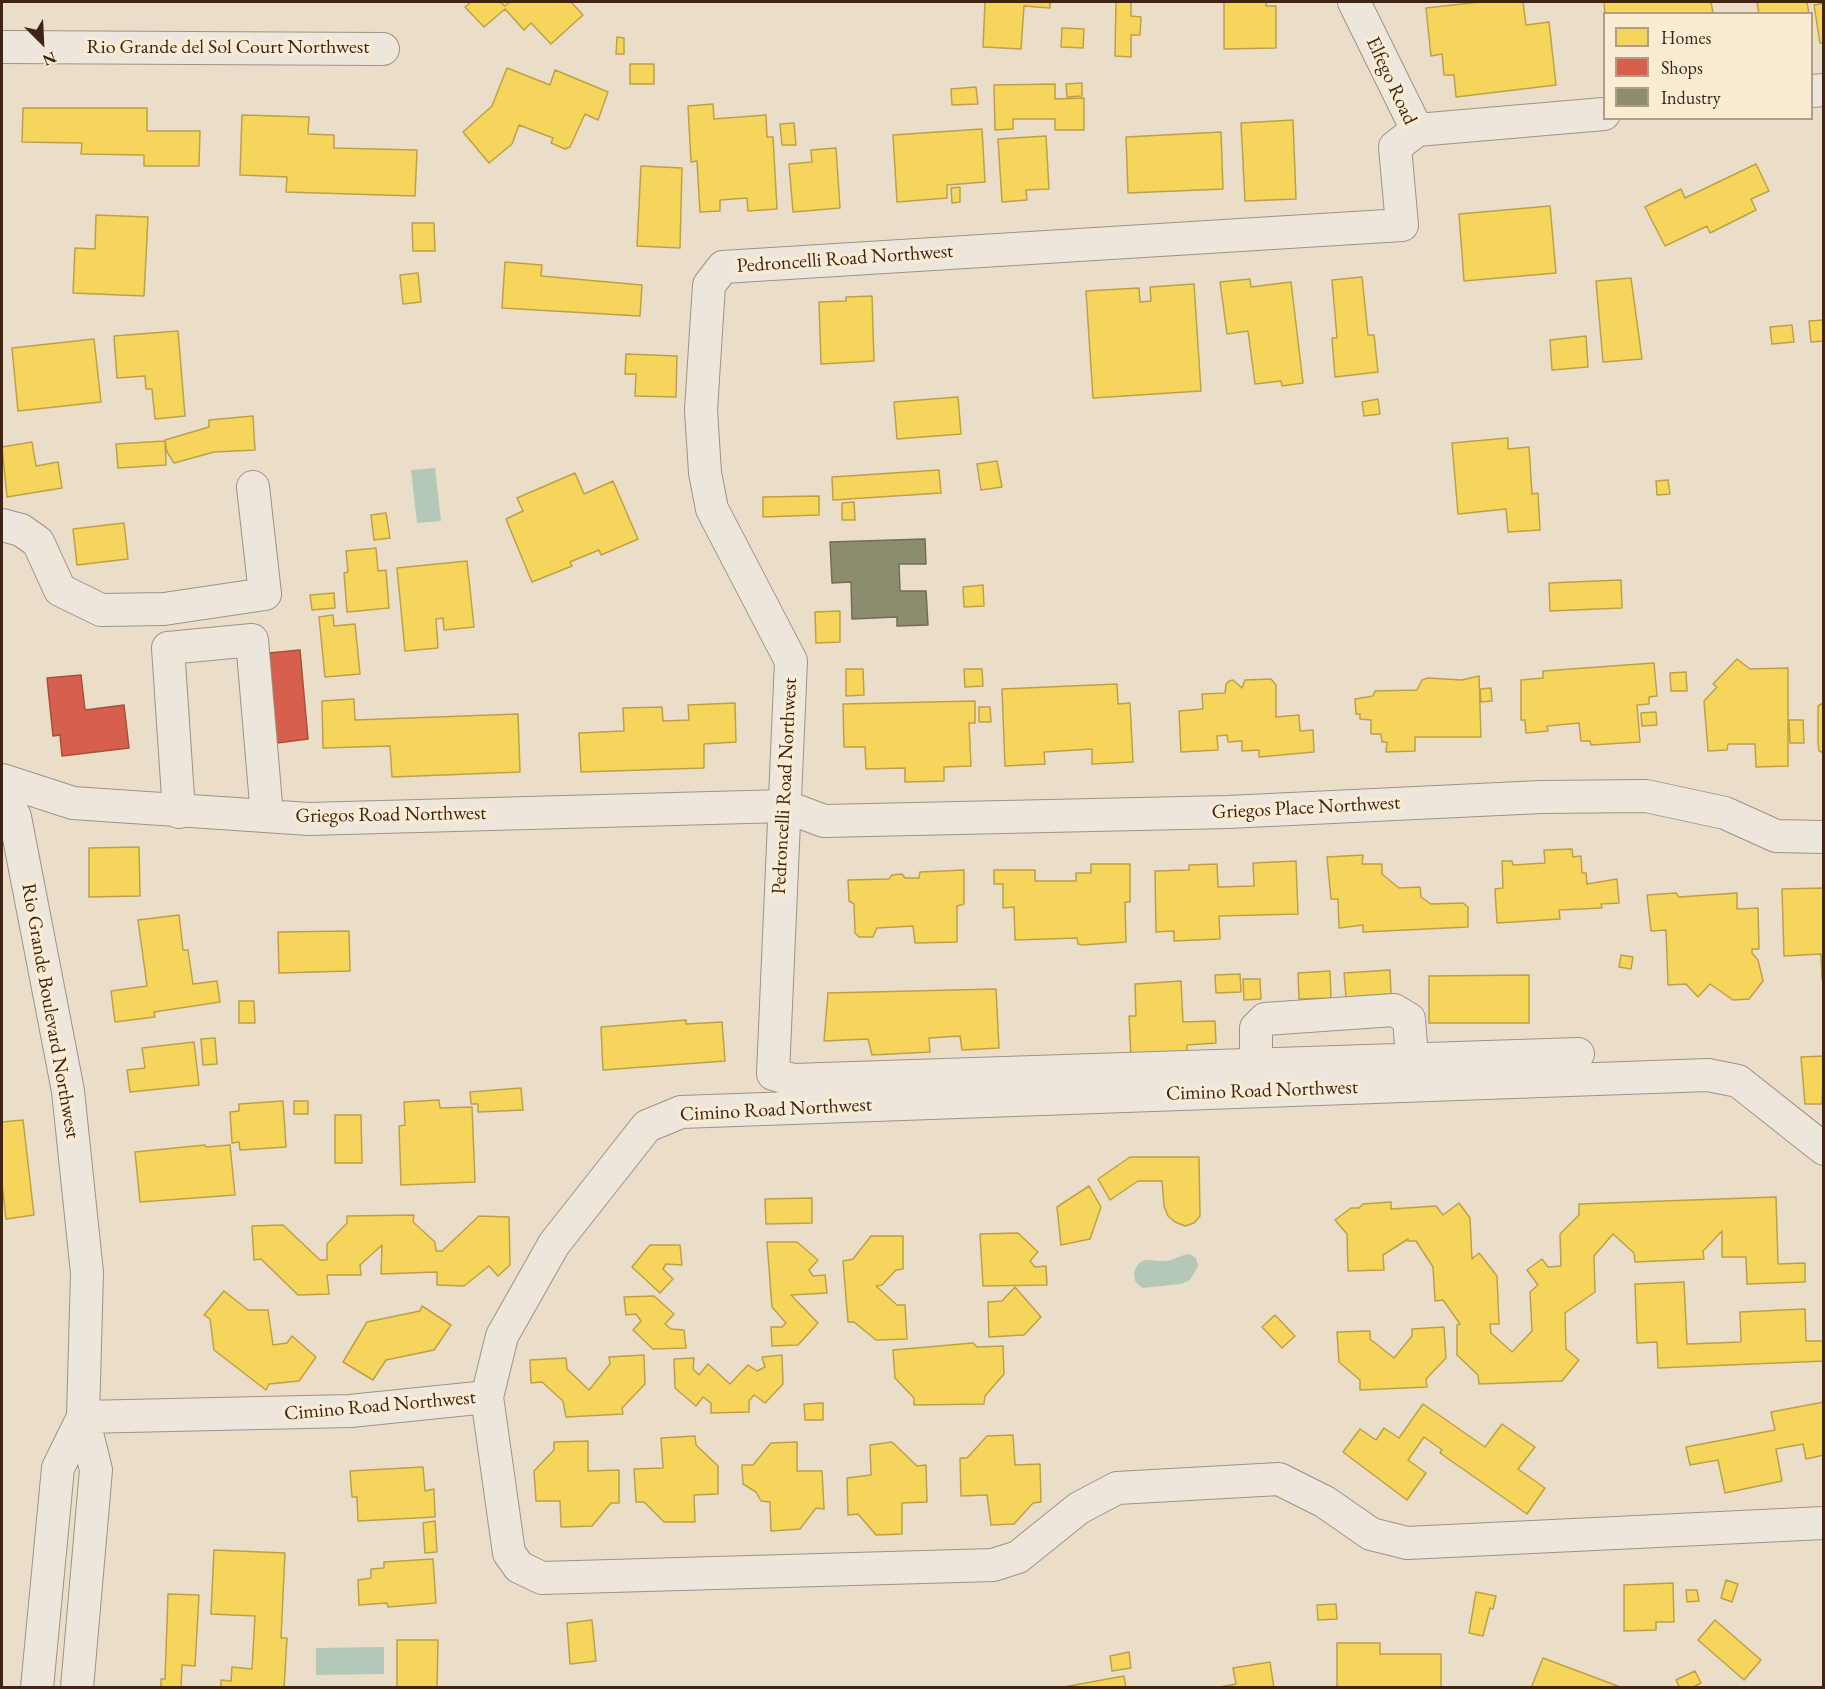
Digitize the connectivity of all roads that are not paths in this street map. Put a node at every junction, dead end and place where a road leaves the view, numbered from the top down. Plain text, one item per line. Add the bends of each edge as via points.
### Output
1 (1354, 2) edge
2 (2, 47) edge
3 (383, 49) dead end
4 (1603, 114) edge
5 (1417, 130) junction
6 (1402, 225) joint
7 (253, 487) dead end
8 (2, 525) edge
9 (164, 609) junction
10 (168, 648) junction
11 (2, 780) edge
12 (2, 789) edge
13 (784, 806) junction
14 (179, 812) junction
15 (267, 816) junction
16 (1824, 837) edge
17 (1578, 1054) dead end
18 (1412, 1059) junction
19 (1256, 1064) junction
20 (1824, 1149) edge
21 (488, 1397) junction
22 (83, 1417) junction
23 (1824, 1523) edge
24 (37, 1688) edge
25 (77, 1688) edge

1 - 5 street, Elfego Road
2 - 3 street, Rio Grande del Sol Court Northwest
4 - 5 street
5 - 6 street, Elfego Road via 1395,147
6 - 13 street, Pedroncelli Road Northwest via 723,267 709,285 701,410 705,473 712,509 791,661
7 - 9 street via 265,594
8 - 9 street via 21,530 38,542 60,590 101,610
9 - 10 street
10 - 14 street
10 - 15 street via 252,640
11 - 14 street, Griegos Road Northwest via 73,803
12 - 22 street, Rio Grande Boulevard Northwest via 15,818 68,1091 87,1273
13 - 15 street, Griegos Road Northwest via 309,819
13 - 16 street, Griegos Place Northwest via 824,820 1228,812 1541,797 1646,796 1725,813 1776,836
13 - 19 street, Pedroncelli Road Northwest via 772,1074 793,1080
14 - 15 street, Griegos Road Northwest
17 - 18 street
18 - 19 street
18 - 19 street via 1408,1019 1394,1010 1265,1019 1256,1028
20 - 21 street, Cimino Road Northwest via 1738,1081 1708,1075 681,1113 647,1126 554,1244 502,1336
21 - 22 street, Cimino Road Northwest via 350,1411
21 - 23 street via 509,1553 519,1567 542,1578 993,1565 1018,1557 1079,1508 1117,1488 1279,1479 1325,1502 1371,1534 1407,1543
22 - 24 street, Rio Grande Boulevard Northwest via 58,1468
22 - 25 street, Rio Grande Boulevard Northwest via 96,1470

